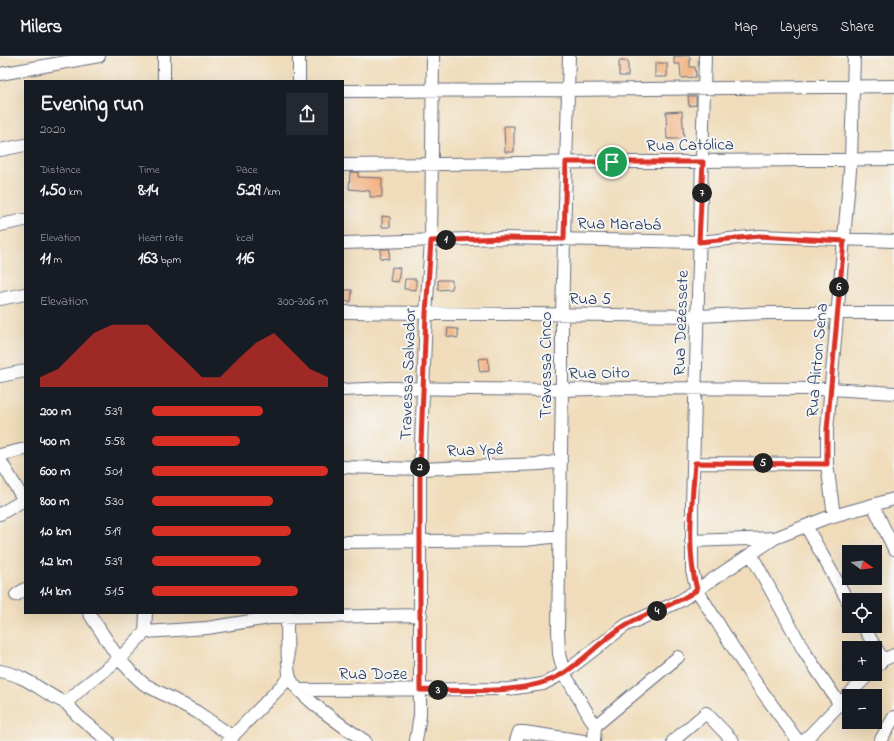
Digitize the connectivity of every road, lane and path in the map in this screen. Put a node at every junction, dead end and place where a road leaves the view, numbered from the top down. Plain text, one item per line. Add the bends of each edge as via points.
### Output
1 (99, 56) edge
2 (164, 56) edge
3 (299, 56) edge
4 (434, 56) edge
5 (569, 56) edge
6 (705, 56) edge
7 (854, 56) edge
8 (0, 74) edge
9 (164, 80) edge
10 (299, 80) edge
11 (894, 86) edge
12 (853, 87) junction
13 (705, 89) junction
14 (433, 90) junction
15 (568, 90) junction
16 (344, 91) edge
17 (24, 145) edge
18 (0, 150) edge
19 (851, 159) junction
20 (894, 159) edge
21 (566, 162) junction
22 (703, 162) junction
23 (344, 165) edge
24 (432, 165) junction
25 (24, 220) edge
26 (0, 225) edge
27 (564, 239) junction
28 (431, 241) junction
29 (844, 241) junction
30 (894, 241) edge
31 (699, 242) junction
32 (344, 243) edge
33 (24, 294) edge
34 (0, 299) edge
35 (344, 312) edge
36 (894, 313) edge
37 (426, 314) junction
38 (836, 314) junction
39 (562, 315) junction
40 (698, 316) junction
41 (24, 371) edge
42 (0, 376) edge
43 (424, 389) junction
44 (695, 389) junction
45 (831, 389) junction
46 (344, 390) edge
47 (562, 390) junction
48 (894, 393) edge
49 (24, 449) edge
50 (0, 455) edge
51 (0, 460) edge
52 (561, 461) junction
53 (695, 463) junction
54 (827, 464) junction
55 (344, 467) edge
56 (420, 469) junction
57 (894, 498) edge
58 (24, 501) edge
59 (873, 505) junction
60 (0, 514) edge
61 (834, 516) junction
62 (806, 526) junction
63 (559, 536) junction
64 (775, 538) junction
65 (691, 540) junction
66 (344, 542) edge
67 (421, 542) junction
68 (894, 549) edge
69 (751, 554) junction
70 (697, 590) junction
71 (843, 593) edge
72 (91, 614) edge
73 (146, 614) edge
74 (421, 615) junction
75 (287, 616) edge
76 (145, 632) junction
77 (867, 633) edge
78 (678, 656) dead end
79 (119, 659) junction
80 (884, 661) edge
81 (0, 671) edge
82 (564, 673) junction
83 (290, 677) junction
84 (862, 681) edge
85 (300, 690) junction
86 (420, 690) junction
87 (66, 703) junction
88 (839, 703) junction
89 (894, 718) edge
90 (595, 726) junction
91 (230, 739) edge
92 (108, 741) edge
93 (365, 741) edge
94 (416, 741) edge
95 (516, 741) edge
96 (584, 741) edge
97 (594, 741) edge
98 (673, 741) edge
99 (733, 741) edge
100 (798, 741) edge
101 (804, 741) edge
102 (880, 741) edge

1 - 8 street
2 - 9 street
3 - 10 street
4 - 14 street, Travessa Salvador
5 - 15 street, Travessa Cinco
6 - 13 street, Rua Dezessete
7 - 12 street, Rua Airton Sena
11 - 12 street
12 - 13 street
12 - 19 street, Rua Airton Sena
13 - 15 street
13 - 22 street, Rua Dezessete
14 - 15 street
14 - 16 street
14 - 24 street, Travessa Salvador
15 - 21 street, Travessa Cinco
17 - 18 street
19 - 20 street, Rua Católica
19 - 22 street, Rua Católica
19 - 29 street, Rua Airton Sena
21 - 22 street, Rua Católica
21 - 24 street, Rua Católica
21 - 27 street, Travessa Cinco
22 - 31 street, Rua Dezessete
23 - 24 street, Rua Católica
24 - 28 street, Travessa Salvador
25 - 26 street
27 - 28 street, Rua Marabá
27 - 31 street, Rua Marabá
27 - 39 street, Travessa Cinco
28 - 32 street, Rua Marabá
28 - 37 street, Travessa Salvador
29 - 30 street, Rua Marabá
29 - 31 street, Rua Marabá via 759,236
29 - 38 street, Rua Airton Sena
31 - 40 street, Rua Dezessete
33 - 34 street
35 - 37 street, Rua 5
36 - 38 street, Rua 5
37 - 39 street, Rua 5
37 - 43 street, Travessa Salvador
38 - 40 street, Rua 5
38 - 45 street, Rua Airton Sena
39 - 40 street, Rua 5
39 - 47 street, Travessa Cinco
40 - 44 street, Rua Dezessete
41 - 42 street
43 - 46 street, Rua Oito
43 - 47 street, Rua Oito
43 - 56 street, Travessa Salvador
44 - 45 street, Rua Oito
44 - 47 street, Rua Oito
44 - 53 street, Rua Dezessete
45 - 48 street
45 - 54 street, Rua Airton Sena
47 - 52 street, Travessa Cinco
49 - 50 street
51 - 58 street
52 - 56 street, Rua Ypê
52 - 63 street, Travessa Cinco
53 - 54 street
53 - 65 street, Rua Dezessete
54 - 61 street, Rua Airton Sena
55 - 56 street, Rua Ypê
56 - 67 street, Travessa Salvador
57 - 59 street
58 - 60 street
59 - 61 street
59 - 68 street
61 - 62 street
62 - 64 street
62 - 71 street
63 - 67 street via 525,540
63 - 82 street, Travessa Cinco via 558,629 559,654
64 - 65 street
64 - 69 street, Rua Doze
65 - 70 street, Rua Dezessete via 692,571
66 - 67 street
67 - 74 street, Travessa Salvador
69 - 70 street, Rua Doze
69 - 88 street via 804,651
70 - 82 street, Rua Doze via 671,606 626,625
70 - 100 street, Rua Dezessete via 751,676
72 - 79 street
73 - 76 street
74 - 75 street
74 - 86 street, Travessa Salvador
75 - 76 street via 207,628
75 - 83 street
76 - 79 street
77 - 80 street
78 - 90 street
79 - 87 street
79 - 91 street via 144,684 197,712
81 - 87 street via 24,678
82 - 86 street, Rua Doze via 543,684 509,689
82 - 90 street, Travessa Cinco
83 - 85 street
83 - 91 street
84 - 88 street
85 - 86 street, Rua Doze
85 - 93 street via 327,714
86 - 94 street, Travessa Salvador
87 - 92 street
88 - 101 street
89 - 102 street
90 - 97 street
95 - 96 street via 519,732 524,732
98 - 99 street via 706,713

